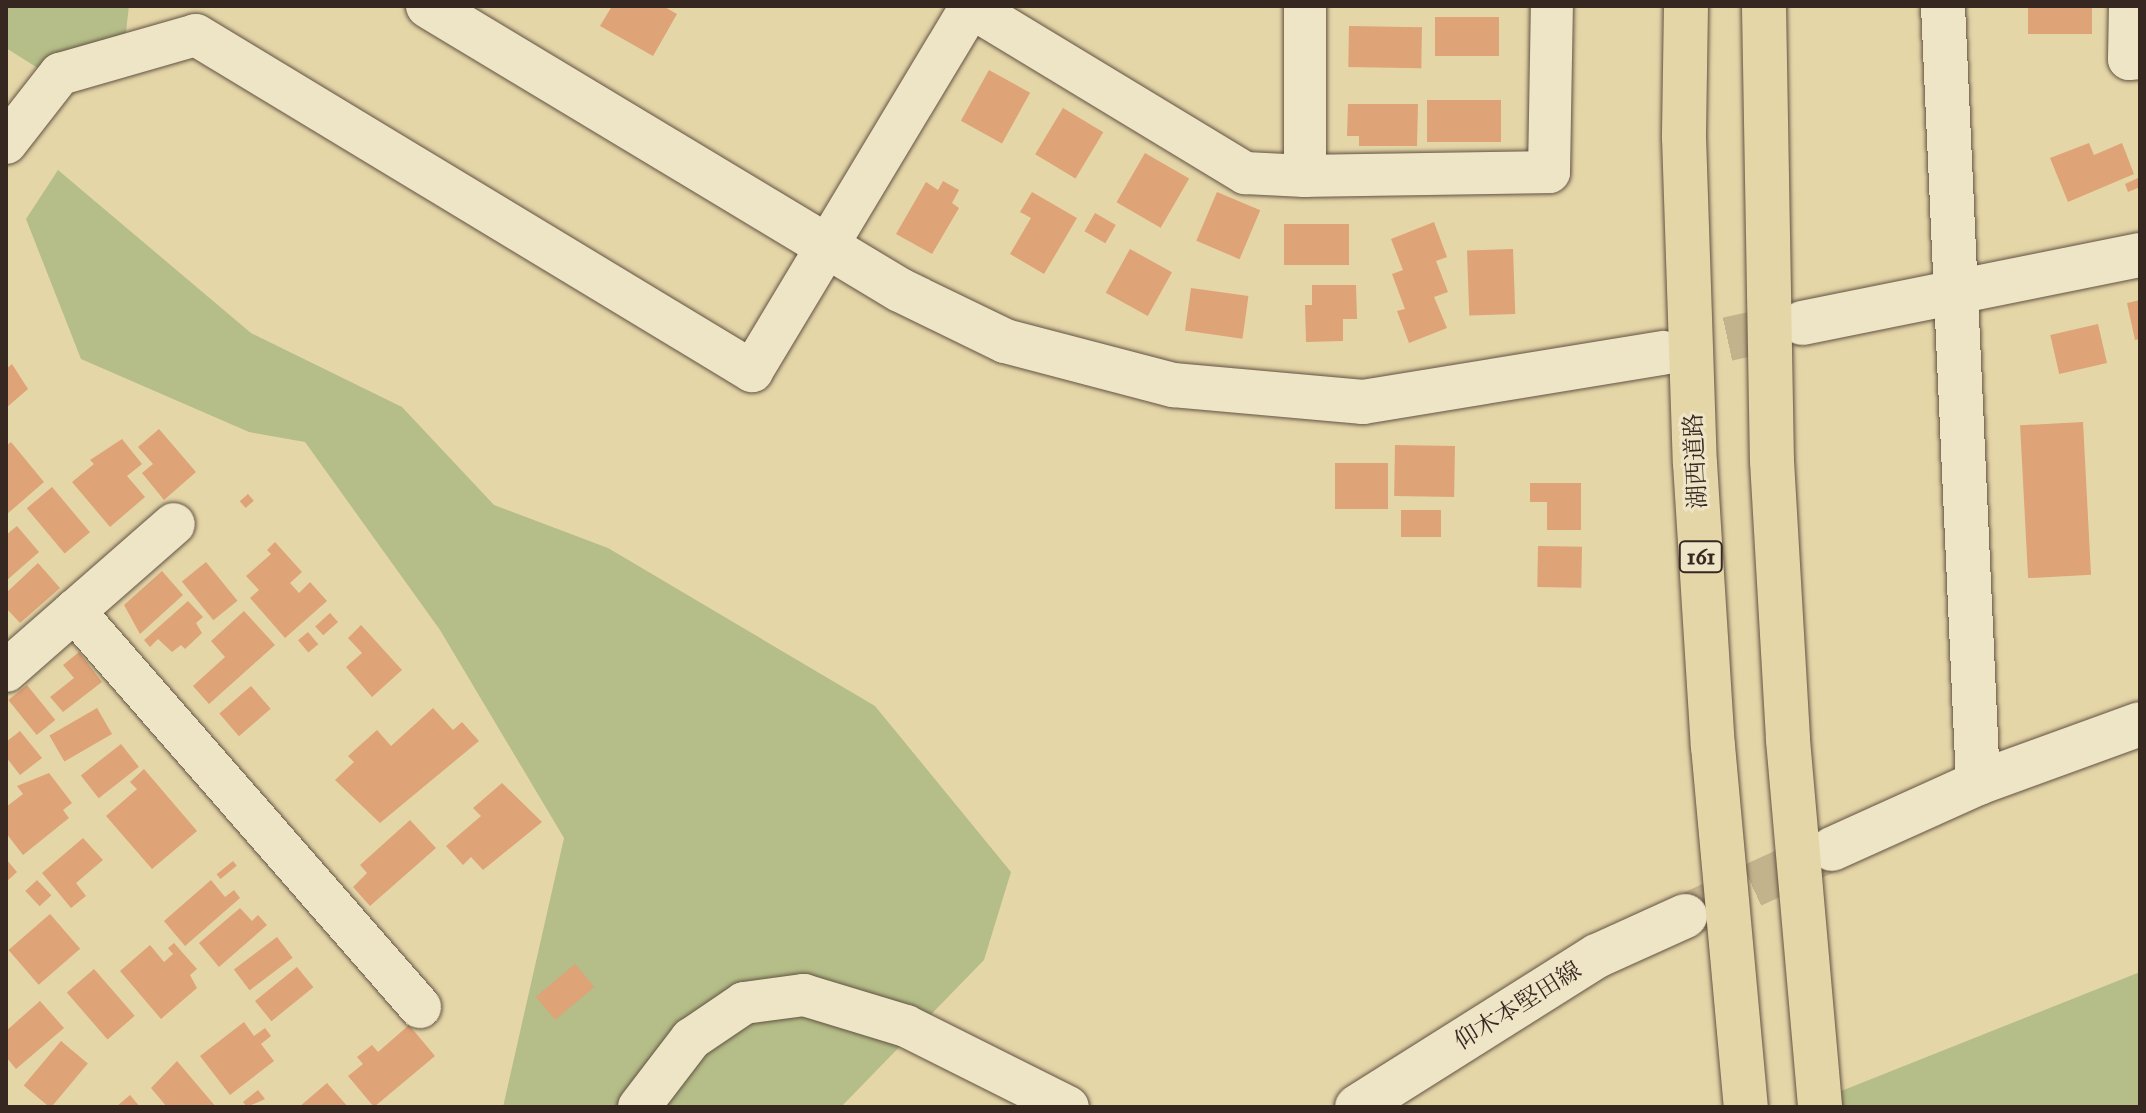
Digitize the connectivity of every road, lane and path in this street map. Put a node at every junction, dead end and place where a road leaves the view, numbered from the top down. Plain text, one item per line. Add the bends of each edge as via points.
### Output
1 (428, 6) edge
2 (970, 6) edge
3 (1305, 6) edge
4 (1552, 6) edge
5 (1686, 6) edge
6 (1764, 6) edge
7 (1943, 6) edge
8 (2130, 6) edge
9 (2140, 58) edge
10 (6, 143) edge
11 (1305, 176) junction
12 (829, 244) junction
13 (2140, 255) edge
14 (1954, 289) junction
15 (1802, 323) tunnel mouth
16 (1663, 353) tunnel mouth
17 (174, 524) dead end
18 (74, 611) junction
19 (8, 666) edge
20 (2140, 724) edge
21 (1978, 783) junction
22 (1832, 849) tunnel mouth
23 (1685, 916) tunnel mouth
24 (420, 1007) dead end
25 (1063, 1106) edge
26 (639, 1107) edge
27 (1357, 1107) edge
28 (1746, 1107) edge
29 (1820, 1107) edge

1 - 12 street
2 - 11 street via 1245,173
2 - 12 street
3 - 11 street
4 - 11 street via 1549,172
5 - 28 highway, 湖西道路 / 161 via 1684,137 1695,463 1713,746
6 - 29 highway via 1772,461 1788,740
7 - 14 street
8 - 9 street via 2129,59
10 - 12 street via 60,74 196,35 752,371
12 - 16 street via 900,290 1005,341 1173,385 1363,402
13 - 14 street
14 - 15 street
14 - 21 street
17 - 18 street
18 - 19 street
18 - 24 street
20 - 21 street
21 - 22 street
23 - 27 street, 仰木本堅田線 via 1597,956
25 - 26 street via 906,1026 804,995 744,1003 691,1039

